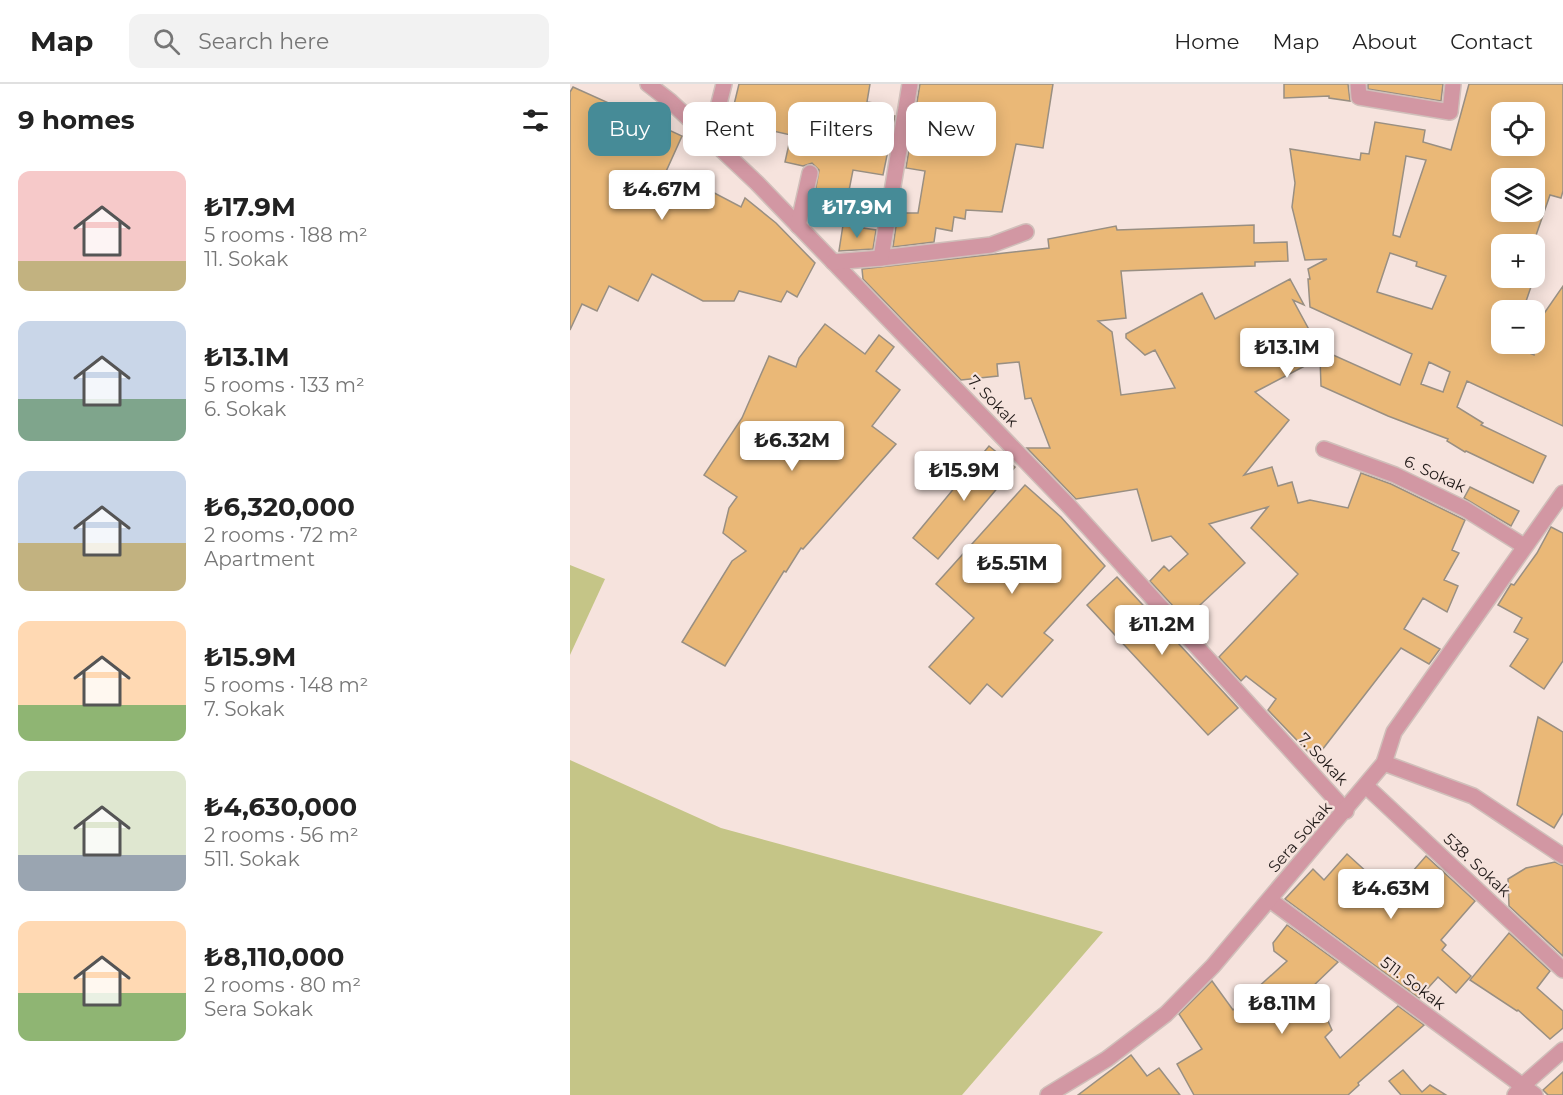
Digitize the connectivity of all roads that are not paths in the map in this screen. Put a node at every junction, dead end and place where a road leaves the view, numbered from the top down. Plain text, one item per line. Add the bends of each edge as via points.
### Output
1 (648, 84) edge
2 (724, 84) edge
3 (910, 84) edge
4 (1358, 84) edge
5 (1454, 84) edge
6 (719, 102) edge
7 (683, 113) edge
8 (727, 156) edge
9 (810, 173) dead end
10 (798, 226) junction
11 (1026, 232) dead end
12 (881, 258) junction
13 (833, 262) junction
14 (1324, 449) dead end
15 (1563, 493) edge
16 (1524, 546) junction
17 (1384, 764) junction
18 (1366, 786) junction
19 (1346, 811) junction
20 (1563, 856) edge
21 (1270, 900) junction
22 (1563, 970) edge
23 (1563, 1050) edge
24 (1524, 1092) edge
25 (1048, 1095) edge

1 - 7 street, 7. Sokak
2 - 6 street
3 - 12 street
4 - 5 street via 1359,97 1450,112
8 - 10 street, 7. Sokak
9 - 10 street
10 - 13 street, 7. Sokak
11 - 12 street via 991,245
12 - 13 street
13 - 19 street, 7. Sokak via 1068,505
14 - 16 street, 6. Sokak via 1395,475 1455,504
15 - 16 street, Sera Sokak
16 - 17 street, Sera Sokak via 1394,732
17 - 18 street, Sera Sokak
17 - 20 street via 1473,796
18 - 19 street, Sera Sokak
18 - 22 street, 538. Sokak
19 - 21 street, Sera Sokak
21 - 24 street, 511. Sokak
21 - 25 street, Sera Sokak via 1166,1014 1107,1059
23 - 24 street

